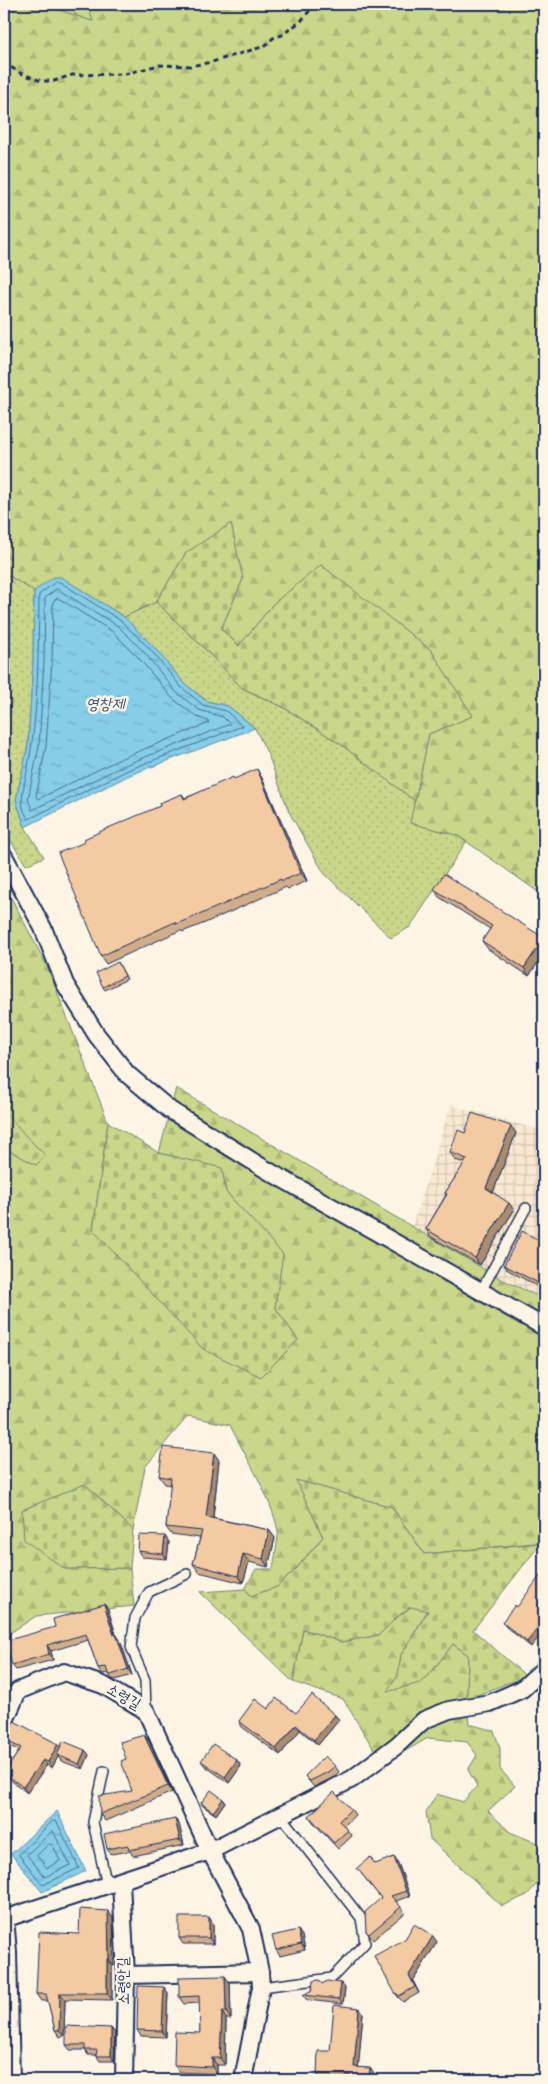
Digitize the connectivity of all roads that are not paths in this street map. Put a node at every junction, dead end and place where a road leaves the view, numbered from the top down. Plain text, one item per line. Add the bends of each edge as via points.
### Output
1 (4, 856) edge
2 (526, 1208) dead end
3 (481, 1291) junction
4 (544, 1327) edge
5 (187, 1574) dead end
6 (544, 1668) edge
7 (9, 1693) edge
8 (146, 1710) junction
9 (4, 1723) edge
10 (104, 1771) dead end
11 (280, 1816) junction
12 (210, 1851) junction
13 (114, 1884) junction
14 (5, 1919) edge
15 (126, 1976) junction
16 (260, 1979) junction
17 (11, 2080) edge
18 (124, 2080) edge
19 (243, 2080) edge

1 - 3 street via 43,928 65,984 96,1034 127,1074 170,1110 265,1169
2 - 3 lane
3 - 4 street
5 - 8 lane via 149,1592 135,1618 132,1647 145,1680
6 - 11 street via 522,1689 490,1703 449,1710 424,1720 352,1779
7 - 8 street, 소령길 via 64,1672 103,1685
7 - 9 street, 소령길
8 - 12 street, 소령길
10 - 13 lane via 93,1822
11 - 12 street
11 - 16 lane via 361,1918 365,1943 332,1978
12 - 13 street
12 - 16 street, 소령길 via 251,1929
13 - 14 street
13 - 15 street, 소령안길
14 - 17 street
15 - 16 street
15 - 18 street, 소령안길
16 - 19 street, 소령길

